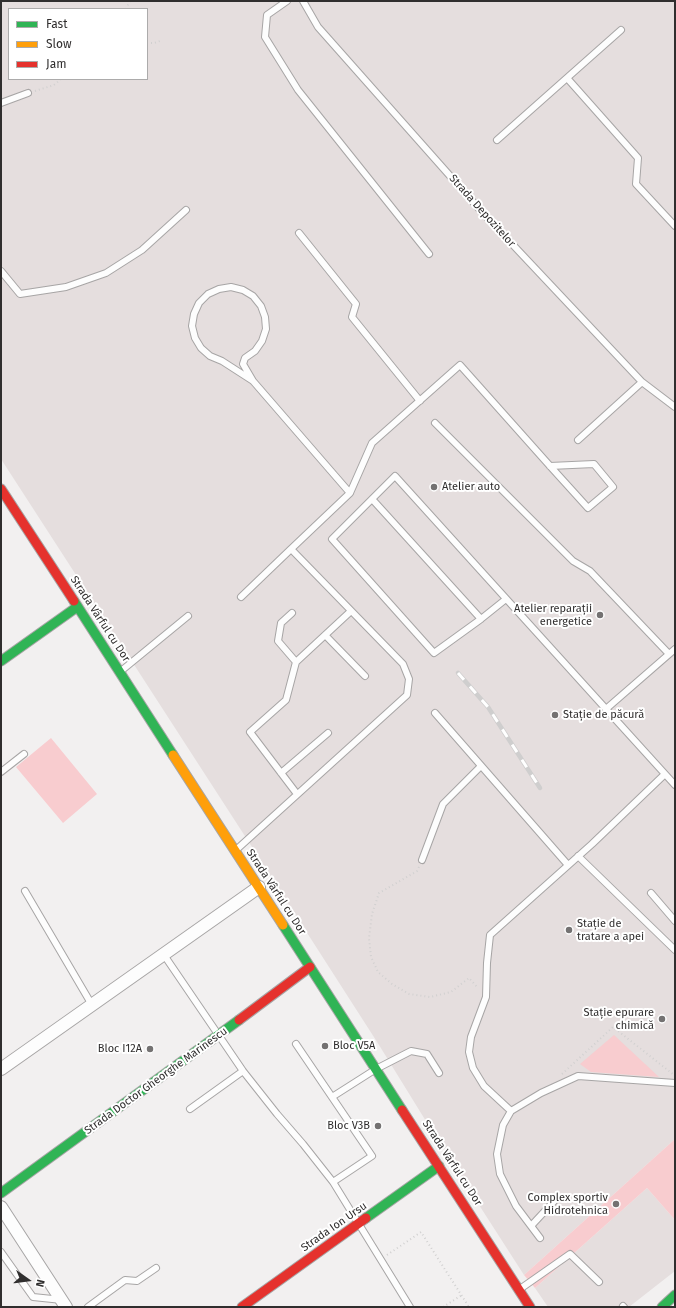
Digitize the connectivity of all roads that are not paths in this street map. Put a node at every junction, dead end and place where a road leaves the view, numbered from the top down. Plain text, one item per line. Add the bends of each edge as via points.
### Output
1 (288, 1) edge
2 (303, 1) edge
3 (621, 30) dead end
4 (567, 78) junction
5 (28, 93) road end
6 (1, 103) edge
7 (497, 140) dead end
8 (186, 210) dead end
9 (675, 226) edge
10 (299, 233) dead end
11 (429, 254) dead end
12 (1, 271) edge
13 (253, 381) junction
14 (642, 382) junction
15 (420, 401) junction
16 (675, 407) edge
17 (435, 423) dead end
18 (578, 440) dead end
19 (550, 466) junction
20 (1, 489) edge
21 (350, 493) junction
22 (372, 499) junction
23 (291, 549) junction
24 (241, 597) dead end
25 (506, 599) junction
26 (77, 607) junction
27 (351, 611) junction
28 (292, 613) dead end
29 (188, 616) dead end
30 (481, 619) junction
31 (325, 635) junction
32 (675, 649) edge
33 (669, 654) junction
34 (1, 661) edge
35 (296, 662) junction
36 (120, 672) junction
37 (365, 676) dead end
38 (606, 709) junction
39 (434, 713) dead end
40 (328, 733) dead end
41 (24, 754) dead end
42 (481, 766) junction
43 (1, 772) edge
44 (281, 773) junction
45 (666, 774) junction
46 (675, 785) edge
47 (297, 794) junction
48 (235, 851) junction
49 (578, 856) junction
50 (422, 860) road end
51 (568, 865) junction
52 (259, 887) junction
53 (25, 891) dead end
54 (651, 893) dead end
55 (675, 921) edge
56 (675, 950) edge
57 (164, 956) junction
58 (310, 967) junction
59 (92, 1005) junction
60 (220, 1035) junction
61 (296, 1044) dead end
62 (1, 1069) edge
63 (376, 1069) junction
64 (243, 1070) junction
65 (439, 1074) dead end
66 (675, 1083) edge
67 (332, 1097) junction
68 (190, 1109) dead end
69 (511, 1111) junction
70 (439, 1166) junction
71 (334, 1182) junction
72 (1, 1193) edge
73 (557, 1198) dead end
74 (1, 1207) edge
75 (359, 1224) junction
76 (531, 1226) junction
77 (540, 1238) dead end
78 (1, 1252) edge
79 (156, 1268) dead end
80 (599, 1282) dead end
81 (519, 1290) junction
82 (675, 1295) edge
83 (64, 1304) edge
84 (88, 1307) edge
85 (242, 1307) edge
86 (410, 1307) edge
87 (530, 1307) edge
88 (662, 1307) edge

1 - 11 lane via 267,15 265,37 298,90
2 - 14 lane, Strada Depozitelor via 318,27 477,206
3 - 4 lane
4 - 7 lane
4 - 9 lane via 638,158 636,184
5 - 6 lane
8 - 12 lane via 142,250 106,273 66,287 20,294
10 - 15 lane via 356,304 352,317
13 - 13 lane via 243,364 245,358 255,351 262,341 266,329 263,311 253,296 243,290 231,287 219,289 199,302 192,326 194,338 210,356
13 - 21 lane
14 - 16 lane, Strada Depozitelor
14 - 18 lane
15 - 19 lane via 460,366
15 - 21 lane via 372,443
17 - 33 lane via 573,561 590,571
19 - 19 lane via 594,464 613,487 588,508
20 - 26 street, Strada Vârful cu Dor
21 - 23 lane
22 - 25 lane via 395,476
22 - 30 lane
22 - 30 lane via 332,539 434,653
23 - 24 lane
23 - 27 lane
25 - 30 lane
25 - 38 lane
26 - 34 street
26 - 36 street, Strada Vârful cu Dor
27 - 31 lane
27 - 47 lane via 403,664 409,679 407,695
28 - 35 lane via 281,623 278,641
29 - 36 lane
31 - 35 lane
31 - 37 lane
32 - 33 lane
33 - 38 lane
35 - 44 lane via 286,700 250,732
36 - 48 street, Strada Vârful cu Dor
38 - 45 lane
39 - 42 lane
40 - 44 lane
41 - 43 lane
42 - 50 lane via 443,804
42 - 51 lane
44 - 47 lane
45 - 46 lane
45 - 49 lane
47 - 48 lane
48 - 52 street, Strada Vârful cu Dor
49 - 51 lane
49 - 56 lane
51 - 69 lane via 490,935 486,997 469,1052 473,1068 484,1086
52 - 57 street
52 - 58 street, Strada Vârful cu Dor
53 - 59 lane
54 - 55 lane
57 - 59 street
57 - 60 lane
58 - 60 street, Strada Doctor Gheorghe Marinescu
58 - 63 street, Strada Vârful cu Dor
59 - 62 street
60 - 64 lane
60 - 72 street, Strada Doctor Gheorghe Marinescu
61 - 67 lane
63 - 65 lane via 411,1051 427,1054
63 - 67 lane
63 - 70 street, Strada Vârful cu Dor
64 - 68 lane
64 - 71 lane
66 - 69 lane via 578,1076 541,1093
67 - 71 lane via 372,1156
69 - 76 lane via 503,1125 496,1154 500,1174 516,1206
70 - 75 street, Strada Ion Ursu
70 - 81 street, Strada Vârful cu Dor
71 - 75 lane
73 - 76 lane
74 - 83 street
75 - 85 street, Strada Ion Ursu
75 - 86 lane
76 - 77 lane
78 - 83 lane via 33,1297
79 - 84 lane via 136,1281 125,1280
80 - 81 lane via 570,1254
81 - 87 street, Strada Vârful cu Dor
82 - 88 street

